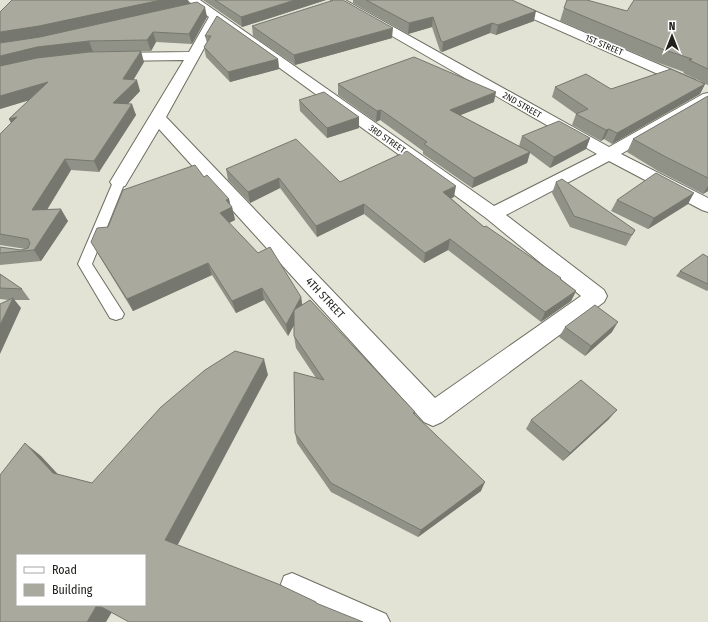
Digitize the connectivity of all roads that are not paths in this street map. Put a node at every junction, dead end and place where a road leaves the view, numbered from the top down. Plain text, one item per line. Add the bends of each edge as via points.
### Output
1 (500, 0) edge
2 (338, 2) edge
3 (193, 5) edge
4 (215, 17) junction
5 (254, 29) edge
6 (239, 34) junction
7 (192, 56) junction
8 (100, 57) edge
9 (708, 91) edge
10 (708, 96) edge
11 (158, 118) junction
12 (609, 154) junction
13 (119, 182) joint
14 (708, 206) edge
15 (493, 214) junction
16 (596, 296) joint
17 (116, 314) dead end
18 (292, 584) dead end
19 (378, 622) edge

1 - 9 street, 1ST STREET
2 - 12 street, 2ND STREET
3 - 4 street, 3RD STREET
4 - 6 street, 3RD STREET
4 - 7 street
5 - 6 street
6 - 15 street, 3RD STREET
7 - 8 street
7 - 11 street
10 - 12 street
11 - 13 street
11 - 16 street, 4TH STREET via 433,414
12 - 14 street, 2ND STREET
12 - 15 street
13 - 17 lane via 84,264
15 - 16 street, 3RD STREET
18 - 19 lane

